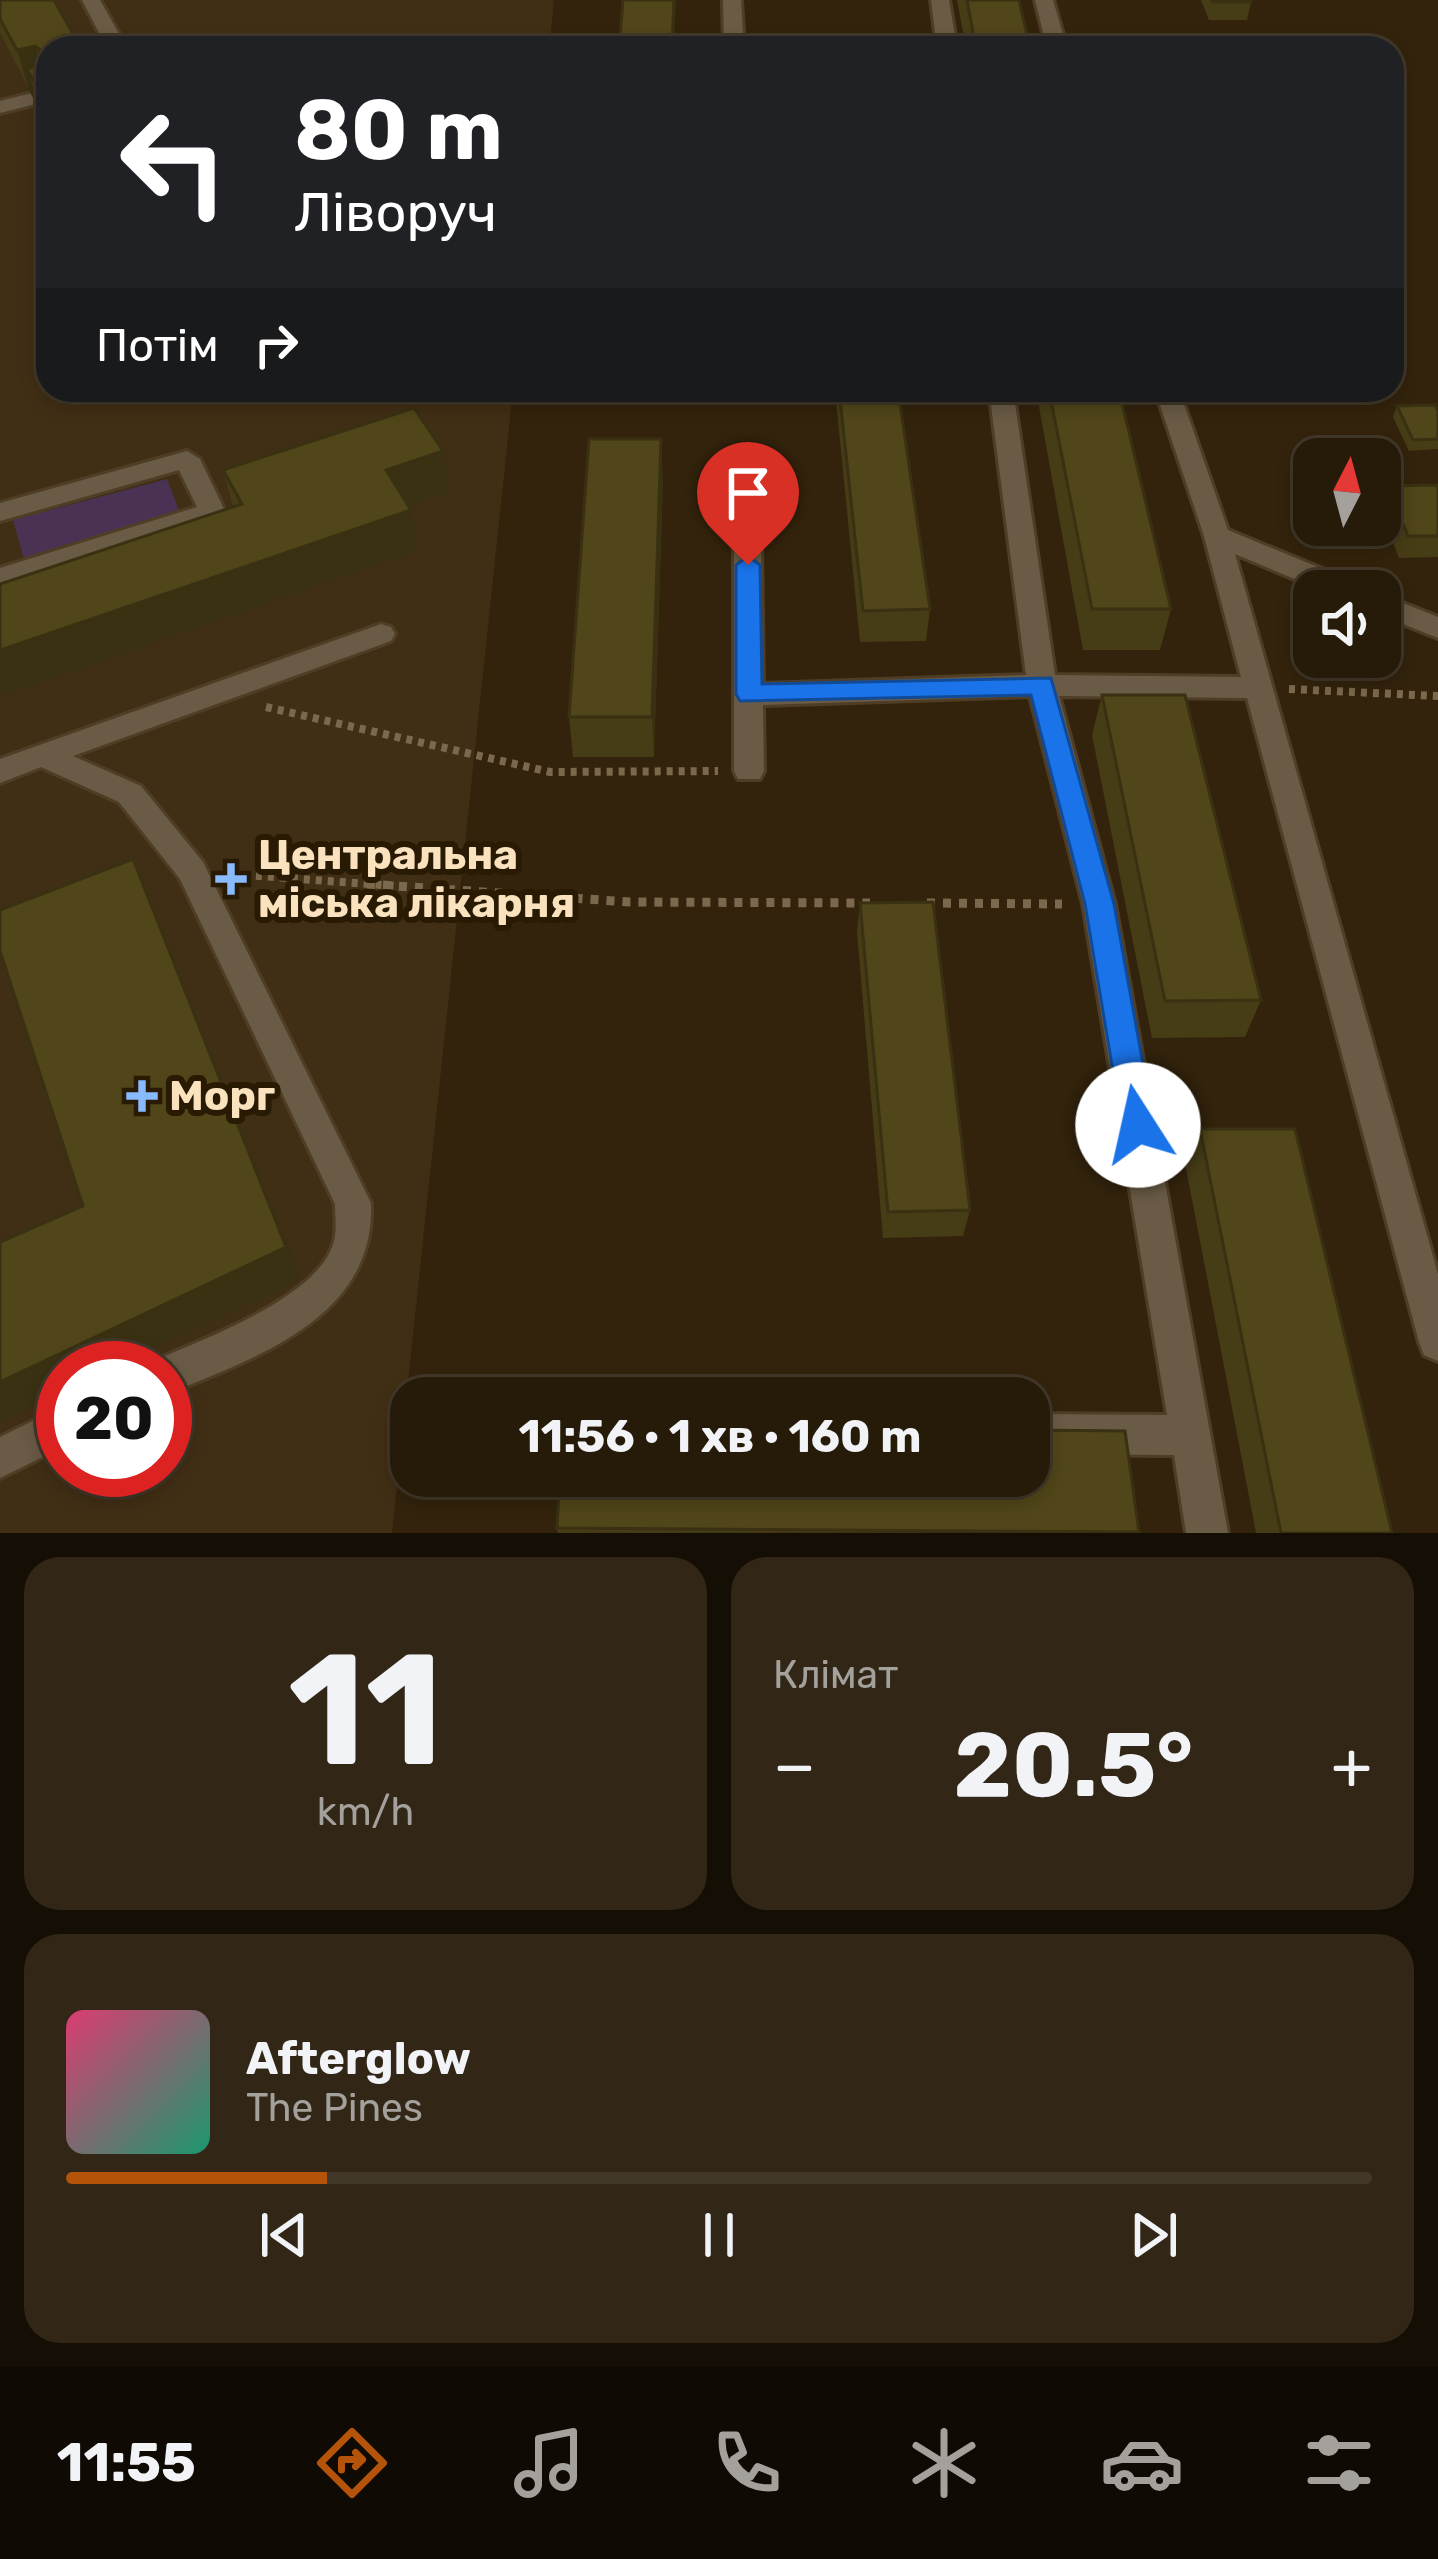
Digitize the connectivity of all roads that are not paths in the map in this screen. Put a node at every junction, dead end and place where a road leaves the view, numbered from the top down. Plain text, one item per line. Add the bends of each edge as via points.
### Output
1 (91, 0) edge
2 (732, 0) edge
3 (940, 0) edge
4 (1044, 0) edge
5 (110, 36) edge
6 (734, 36) edge
7 (945, 36) edge
8 (1054, 36) edge
9 (36, 97) edge
10 (0, 107) edge
11 (1002, 402) edge
12 (1171, 402) edge
13 (747, 479) dead end
14 (0, 512) edge
15 (1217, 536) junction
16 (4, 567) edge
17 (1299, 570) edge
18 (1401, 613) edge
19 (1438, 628) edge
20 (381, 634) dead end
21 (1042, 685) junction
22 (1258, 688) junction
23 (749, 694) junction
24 (42, 755) junction
25 (0, 771) edge
26 (749, 771) road end
27 (1438, 1342) edge
28 (192, 1362) edge
29 (1050, 1434) edge
30 (1192, 1435) junction
31 (36, 1440) edge
32 (0, 1458) edge
33 (1207, 1533) edge

1 - 5 street
2 - 6 street
3 - 7 street
4 - 8 street
9 - 10 street
11 - 21 street
12 - 15 street
13 - 23 street
14 - 16 street via 187,459 212,511
15 - 17 street
15 - 22 street
18 - 19 street
20 - 24 street
21 - 22 street
21 - 23 street
21 - 30 street via 1099,904
22 - 27 street
23 - 26 street
24 - 25 street
24 - 28 street via 130,794 192,871 353,1203 353,1243 312,1302
29 - 30 street
30 - 33 street
31 - 32 street

